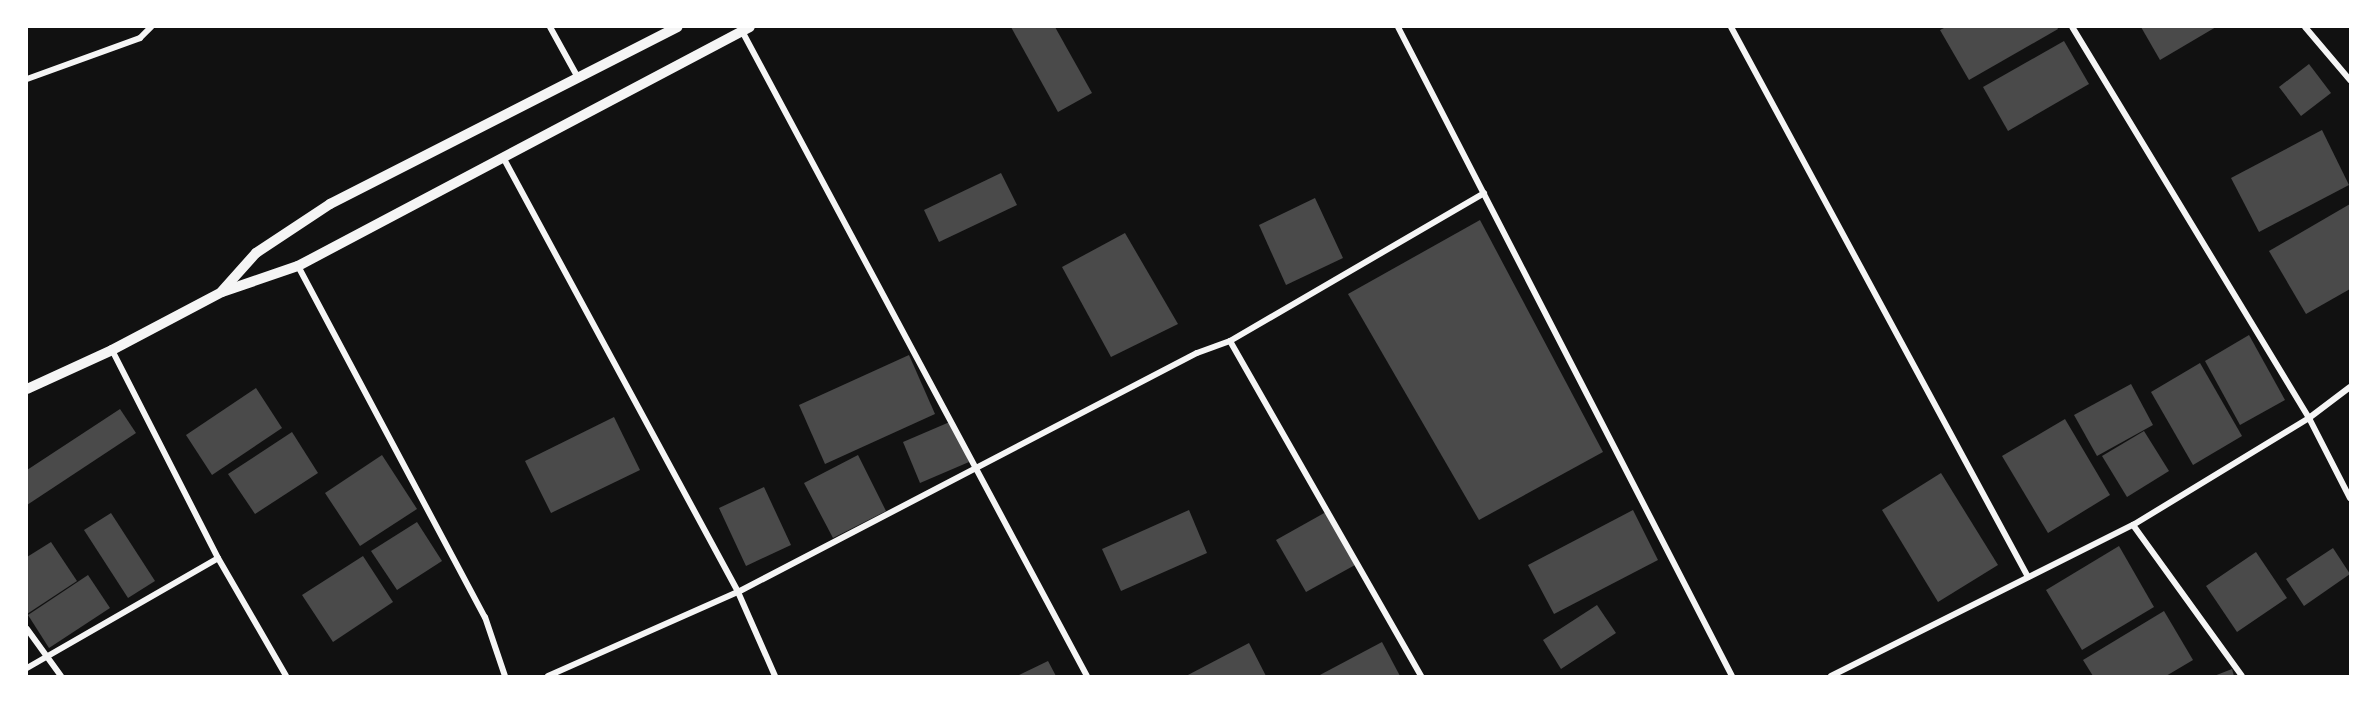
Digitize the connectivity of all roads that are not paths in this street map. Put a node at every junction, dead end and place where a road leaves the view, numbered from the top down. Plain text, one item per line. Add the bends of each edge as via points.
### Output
1 (151, 27) edge
2 (550, 27) edge
3 (678, 27) edge
4 (1398, 27) edge
5 (1731, 27) edge
6 (2072, 27) edge
7 (2306, 27) edge
8 (746, 29) edge
9 (577, 76) junction
10 (27, 79) edge
11 (2350, 80) edge
12 (504, 159) junction
13 (1484, 193) junction
14 (298, 266) junction
15 (222, 292) junction
16 (1230, 341) junction
17 (112, 350) junction
18 (2350, 387) edge
19 (27, 389) edge
20 (2309, 418) junction
21 (976, 469) junction
22 (2350, 498) edge
23 (2133, 525) junction
24 (218, 558) junction
25 (2028, 577) junction
26 (738, 592) junction
27 (27, 629) edge
28 (47, 655) junction
29 (27, 668) edge
30 (60, 676) edge
31 (286, 676) edge
32 (505, 676) edge
33 (548, 676) edge
34 (776, 676) edge
35 (1088, 676) edge
36 (1421, 676) edge
37 (1732, 676) edge
38 (1831, 676) edge
39 (2242, 676) edge

1 - 10 street via 140,38
2 - 9 street
3 - 9 street
4 - 13 street
5 - 25 street
6 - 20 street
7 - 11 street
8 - 12 street
8 - 21 street
9 - 15 street via 279,234 255,253
12 - 14 street
12 - 26 street
13 - 16 street
13 - 37 street
14 - 15 street
14 - 32 street via 485,617
15 - 17 street
16 - 21 street via 1197,353
16 - 36 street
17 - 19 street
17 - 24 street
18 - 20 street
20 - 22 street
20 - 23 street
21 - 26 street
21 - 35 street
23 - 25 street
23 - 39 street
24 - 28 street
24 - 31 street
25 - 38 street
26 - 33 street
26 - 34 street
27 - 28 street
28 - 29 street
28 - 30 street

